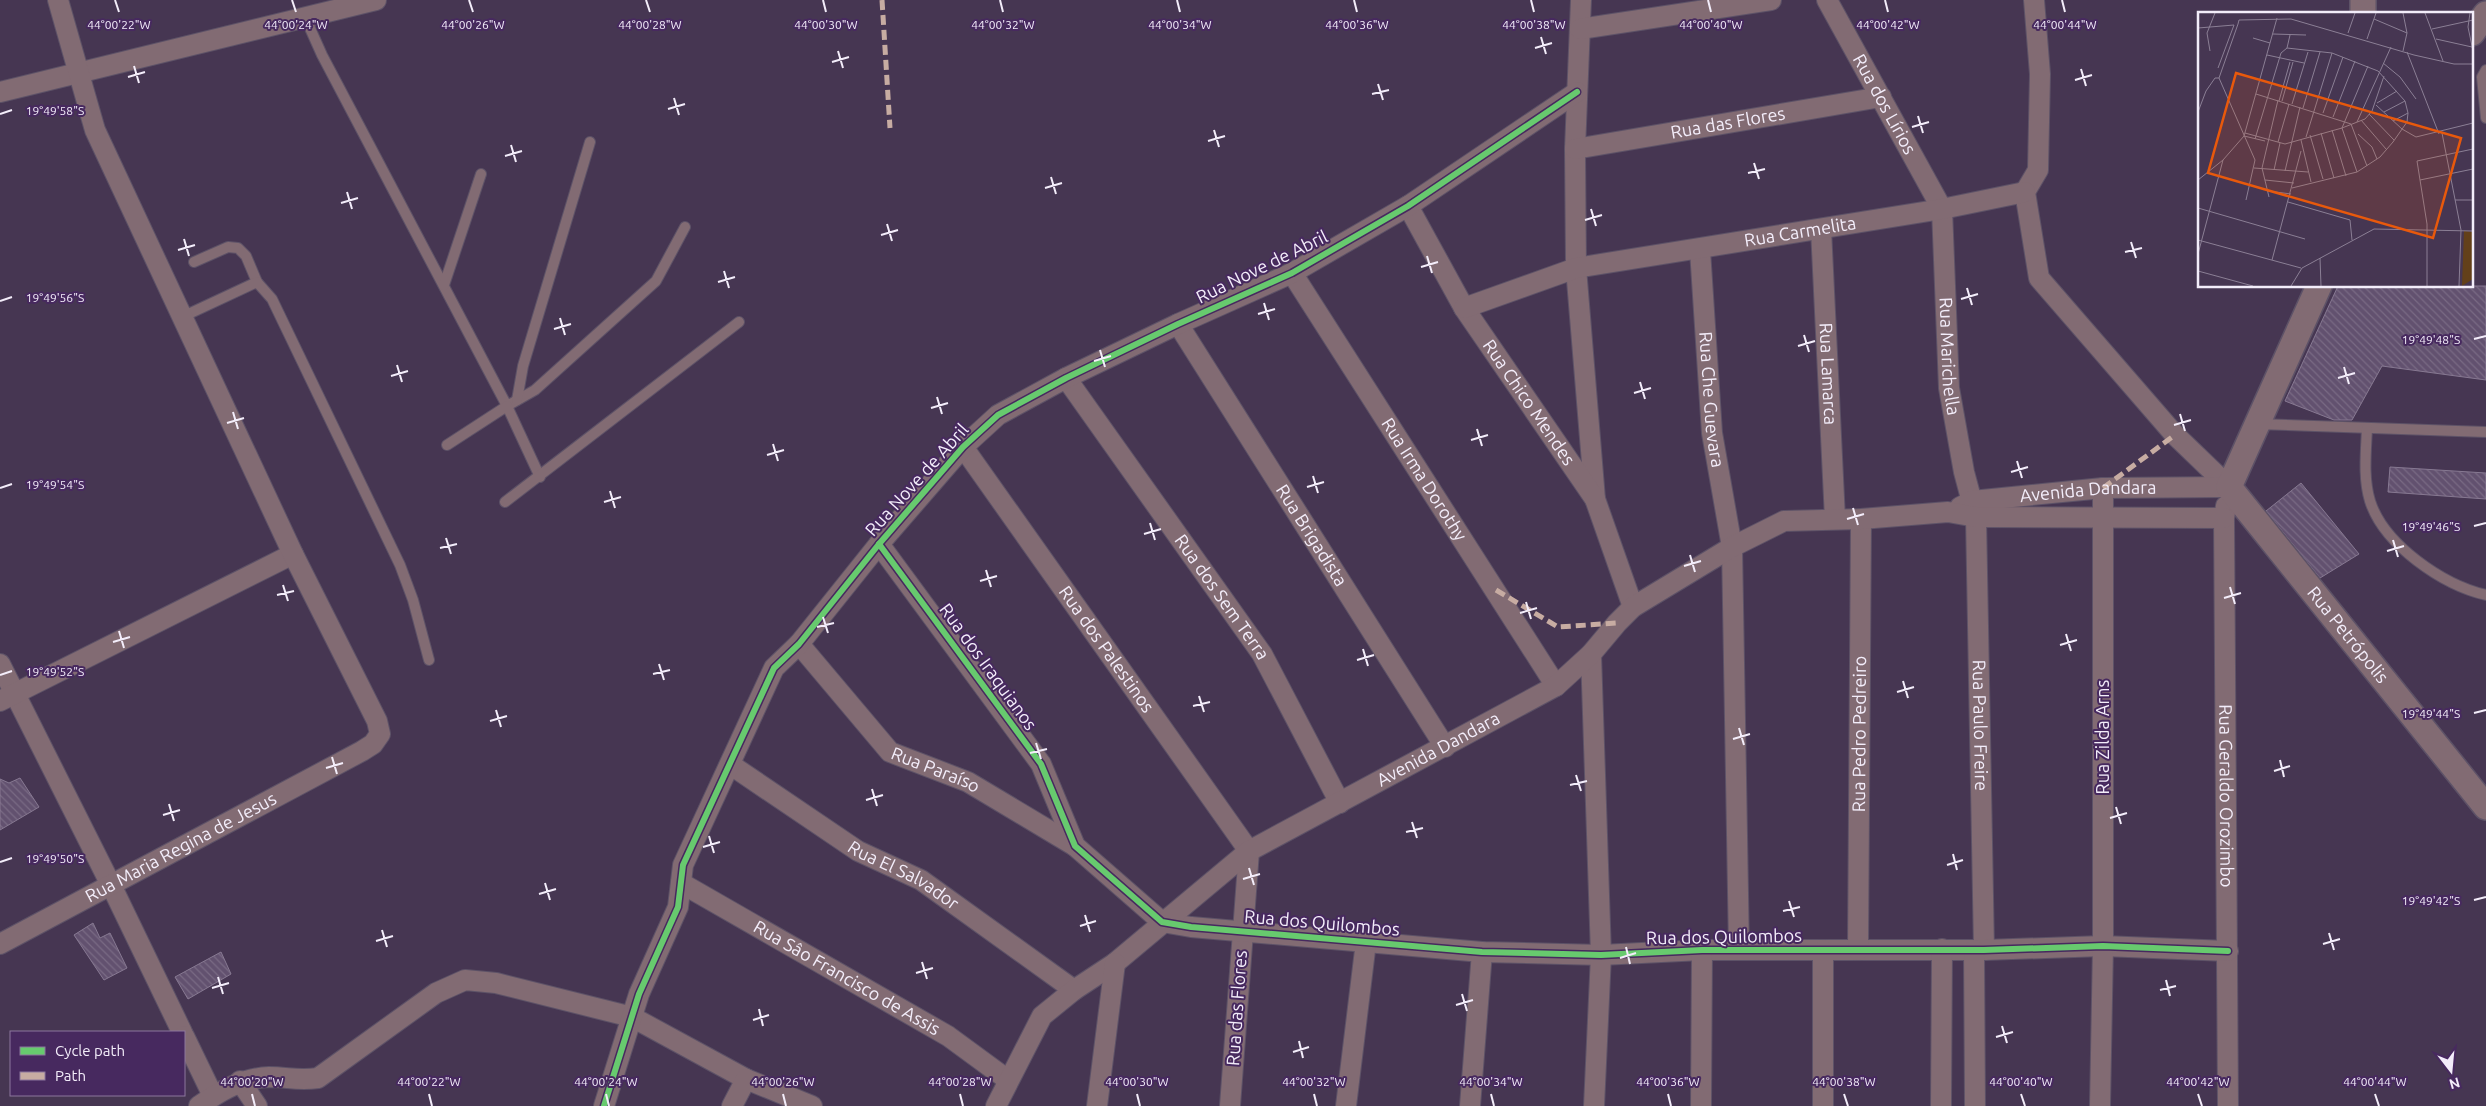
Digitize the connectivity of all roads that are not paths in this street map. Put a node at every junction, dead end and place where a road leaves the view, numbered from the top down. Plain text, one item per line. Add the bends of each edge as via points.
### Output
1 (58, 0) edge
2 (376, 0) edge
3 (1580, 0) edge
4 (1771, 0) edge
5 (1827, 0) edge
6 (2034, 0) edge
7 (2486, 14) edge
8 (305, 17) junction
9 (1580, 29) junction
10 (2474, 30) edge
11 (2486, 70) edge
12 (77, 72) junction
13 (0, 92) edge
14 (1577, 92) junction
15 (1881, 97) junction
16 (2486, 118) edge
17 (590, 142) dead end
18 (1575, 150) junction
19 (481, 174) dead end
20 (2025, 192) junction
21 (1408, 206) junction
22 (1942, 209) junction
23 (685, 227) dead end
24 (1821, 229) junction
25 (1700, 250) junction
26 (194, 262) dead end
27 (1576, 268) junction
28 (1292, 273) junction
29 (257, 282) junction
30 (444, 285) junction
31 (2318, 288) edge
32 (1464, 308) junction
33 (182, 317) junction
34 (739, 322) dead end
35 (1178, 324) junction
36 (1066, 378) junction
37 (517, 400) junction
38 (507, 406) junction
39 (2256, 424) junction
40 (2367, 428) junction
41 (2486, 432) edge
42 (447, 445) dead end
43 (962, 447) junction
44 (540, 477) junction
45 (2229, 487) junction
46 (2104, 488) junction
47 (1595, 499) junction
48 (505, 502) dead end
49 (1974, 509) junction
50 (2104, 517) junction
51 (2224, 518) junction
52 (1835, 519) junction
53 (1861, 519) junction
54 (879, 544) junction
55 (1732, 547) junction
56 (293, 554) junction
57 (2486, 596) edge
58 (1633, 607) junction
59 (799, 644) junction
60 (1591, 654) junction
61 (429, 660) dead end
62 (0, 664) edge
63 (1556, 686) junction
64 (8, 697) edge
65 (1445, 747) junction
66 (731, 766) junction
67 (1340, 803) junction
68 (2486, 807) edge
69 (1075, 846) junction
70 (1249, 851) junction
71 (681, 883) junction
72 (111, 885) junction
73 (1162, 922) junction
74 (1243, 931) junction
75 (1366, 942) junction
76 (0, 944) edge
77 (2103, 946) junction
78 (1942, 949) junction
79 (1702, 950) junction
80 (1739, 950) junction
81 (1823, 950) junction
82 (1858, 950) junction
83 (1979, 950) junction
84 (2228, 951) junction
85 (1482, 952) junction
86 (1601, 955) junction
87 (1115, 963) junction
88 (1074, 990) junction
89 (632, 1017) junction
90 (182, 1031) edge
91 (185, 1039) edge
92 (746, 1079) junction
93 (1008, 1080) junction
94 (240, 1081) junction
95 (206, 1101) edge
96 (257, 1106) edge
97 (604, 1106) edge
98 (732, 1106) edge
99 (812, 1106) edge
100 (996, 1106) edge
101 (1098, 1106) edge
102 (1230, 1106) edge
103 (1346, 1106) edge
104 (1470, 1106) edge
105 (1594, 1106) edge
106 (1701, 1106) edge
107 (1823, 1106) edge
108 (1941, 1106) edge
109 (1976, 1106) edge
110 (2100, 1106) edge
111 (2228, 1106) edge

1 - 12 street
2 - 8 street
3 - 9 street
4 - 9 street
5 - 15 street, Rua dos Lírios
6 - 20 street via 2040,74 2038,170
7 - 10 street
8 - 12 street
8 - 30 lane
9 - 14 street
11 - 16 lane via 2482,77
12 - 13 street
12 - 33 street via 95,130
14 - 18 street
14 - 21 street, Rua Nove de Abril
15 - 18 street, Rua das Flores
15 - 22 street, Rua dos Lírios
17 - 37 lane via 523,366
18 - 27 street
19 - 30 lane
20 - 22 street, Rua Carmelita
20 - 45 street via 2039,278 2175,435
21 - 28 street, Rua Nove de Abril
21 - 32 street, Rua Chico Mendes
22 - 24 street, Rua Carmelita
22 - 49 street, Rua Marichella via 1949,388
23 - 37 lane via 656,281 535,390
24 - 25 street, Rua Carmelita
24 - 52 street, Rua Lamarca
25 - 27 street, Rua Carmelita
25 - 55 street, Rua Che Guevara via 1712,433
26 - 29 lane via 228,247 238,248 246,256
27 - 32 street, Rua Carmelita
27 - 47 street
28 - 35 street, Rua Nove de Abril
28 - 63 street, Rua Irma Dorothy
29 - 33 lane
29 - 61 lane via 272,299 400,564
30 - 38 lane
31 - 39 street
32 - 47 street, Rua Chico Mendes
33 - 56 street
34 - 44 lane
35 - 36 street, Rua Nove de Abril
35 - 65 street, Rua Brigadista
36 - 43 street, Rua Nove de Abril via 998,415
36 - 67 street, Rua dos Sem Terra via 1262,654
37 - 38 lane
38 - 42 lane
38 - 44 lane
39 - 40 lane
39 - 45 street
40 - 41 lane
40 - 57 lane via 2365,473 2370,501 2386,532 2423,566 2471,592
43 - 54 street, Rua Nove de Abril
43 - 70 street, Rua dos Palestinos
44 - 48 lane
45 - 46 street, Avenida Dandara
45 - 51 street, Rua Geraldo Orozimbo
45 - 68 street, Rua Petrópolis
46 - 49 street, Avenida Dandara
46 - 50 street, Rua Zilda Arns
47 - 58 street, Rua Chico Mendes
49 - 50 street, Avenida Dandara
49 - 53 street, Avenida Dandara
49 - 83 street, Rua Paulo Freire
50 - 51 street, Avenida Dandara
50 - 77 street, Rua Zilda Arns
51 - 84 street, Rua Geraldo Orozimbo
52 - 53 street, Avenida Dandara
52 - 55 street, Avenida Dandara via 1784,521
53 - 82 street, Rua Pedro Pedreiro
54 - 59 street, Rua Nove de Abril
54 - 69 street, Rua dos Iraquianos via 1041,764
55 - 58 street, Avenida Dandara
55 - 80 street, Rua Che Guevara
56 - 64 street
56 - 72 street, Rua Maria Regina de Jesus via 377,721 380,734 362,751
58 - 60 street, Avenida Dandara
59 - 66 street, Rua Nove de Abril via 774,668
59 - 69 street, Rua Paraíso via 890,752 968,782
60 - 63 street, Avenida Dandara
60 - 86 street
62 - 64 street
63 - 65 street, Avenida Dandara
64 - 72 street
65 - 67 street, Avenida Dandara
66 - 71 street, Rua Nove de Abril via 683,865
66 - 88 street, Rua El Salvador via 858,851 921,880
67 - 70 street, Avenida Dandara
69 - 73 street, Rua dos Iraquianos
70 - 73 street, Avenida Dandara
70 - 74 street, Rua das Flores
71 - 89 street, Rua Nove de Abril via 678,907
71 - 93 street, Rua Sâo Francisco de Assis via 948,1036
72 - 76 street, Rua Maria Regina de Jesus
72 - 90 street
73 - 74 street, Rua dos Quilombos
73 - 87 street, Avenida Dandara
74 - 75 street, Rua dos Quilombos
74 - 102 street, Rua das Flores
75 - 85 street, Rua dos Quilombos
75 - 103 street
77 - 83 street, Rua dos Quilombos
77 - 84 street, Rua dos Quilombos
77 - 110 street, Rua Zilda Arns
78 - 82 street, Rua dos Quilombos
78 - 83 street, Rua dos Quilombos
78 - 108 street
79 - 80 street, Rua dos Quilombos
79 - 86 street, Rua dos Quilombos
79 - 106 street
80 - 81 street, Rua dos Quilombos
81 - 82 street, Rua dos Quilombos
81 - 107 street
83 - 109 street, Rua Paulo Freire
84 - 111 street, Rua Geraldo Orozimbo
85 - 86 street, Rua dos Quilombos
85 - 104 street
86 - 105 street
87 - 88 street, Avenida Dandara
87 - 101 street
88 - 93 street, Avenida Dandara via 1042,1016
89 - 92 street
89 - 94 street via 496,983 465,980 436,993 318,1078 299,1081 268,1077
89 - 97 street, Rua Nove de Abril
91 - 95 street
92 - 98 street
92 - 99 street
93 - 100 street, Avenida Dandara
94 - 95 street
94 - 96 street

